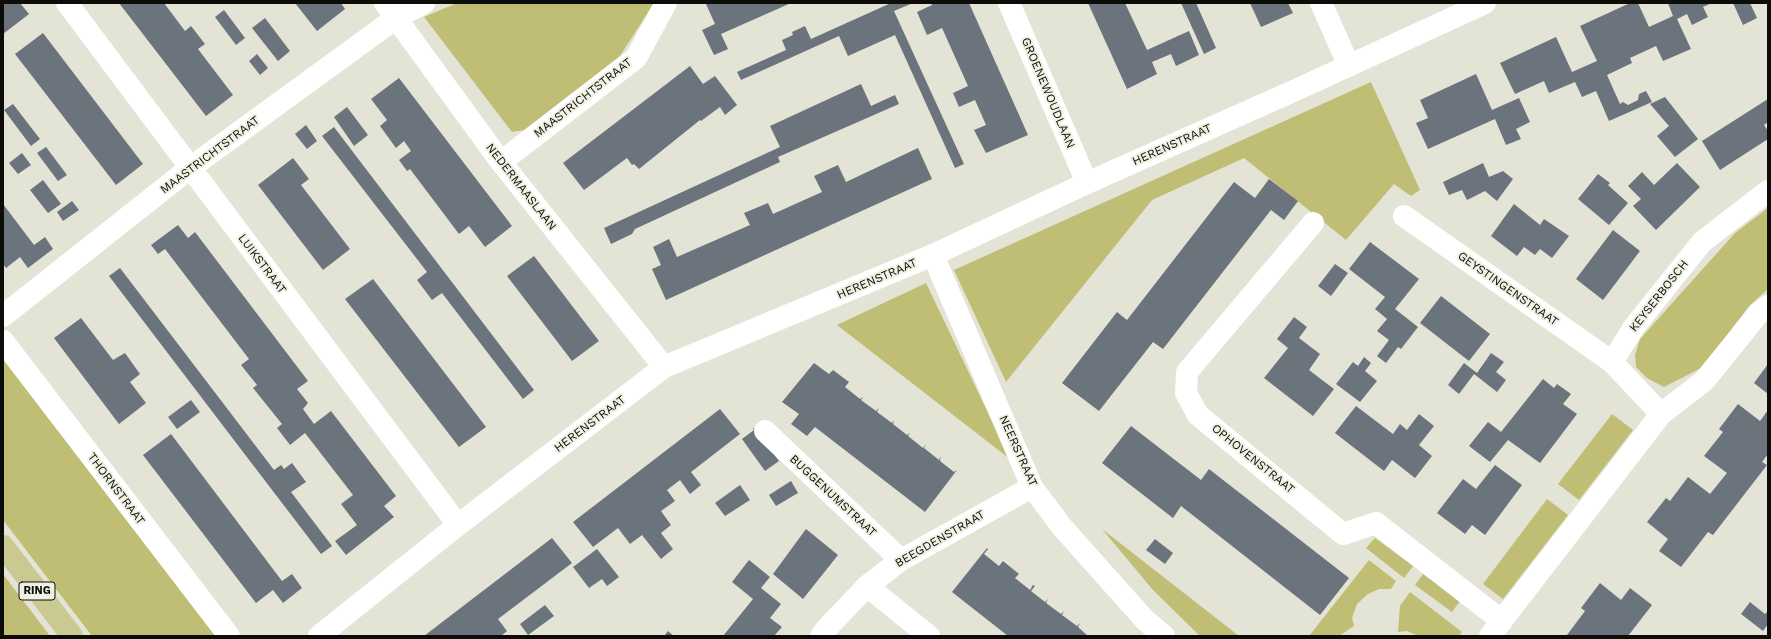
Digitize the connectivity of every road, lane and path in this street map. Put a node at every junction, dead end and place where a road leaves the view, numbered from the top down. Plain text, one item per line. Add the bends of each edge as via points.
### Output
1 (67, 3) edge
2 (424, 3) edge
3 (666, 3) edge
4 (1009, 3) edge
5 (1321, 3) edge
6 (1485, 3) edge
7 (390, 10) edge
8 (1349, 66) junction
9 (501, 162) junction
10 (190, 168) junction
11 (1087, 183) junction
12 (1768, 191) edge
13 (1404, 216) dead end
14 (1313, 223) dead end
15 (933, 256) junction
16 (1768, 306) edge
17 (3, 316) edge
18 (3, 341) edge
19 (1612, 362) junction
20 (664, 367) junction
21 (1661, 414) junction
22 (765, 431) dead end
23 (1032, 487) junction
24 (458, 525) junction
25 (3, 546) edge
26 (901, 560) junction
27 (867, 586) junction
28 (1496, 628) edge
29 (72, 636) edge
30 (229, 636) edge
31 (319, 636) edge
32 (821, 636) edge
33 (929, 636) edge
34 (1164, 636) edge

1 - 10 street, LUIKSTRAAT
2 - 7 street, MAASTRICHTSTRAAT
3 - 9 street, MAASTRICHTSTRAAT via 636,58
4 - 11 street, GROENEWOUDLAAN
5 - 8 street
6 - 8 street, HERENSTRAAT
7 - 9 street, NEDERMAASLAAN
7 - 10 street, MAASTRICHTSTRAAT
8 - 11 street, HERENSTRAAT
9 - 20 street, NEDERMAASLAAN
10 - 17 street, MAASTRICHTSTRAAT
10 - 24 street, LUIKSTRAAT
11 - 15 street, HERENSTRAAT
12 - 19 street, KEYSERBOSCH via 1702,242 1634,327
13 - 19 street, GEYSTINGENSTRAAT
14 - 28 street, OPHOVENSTRAAT via 1187,372 1186,393 1198,415 1343,534 1376,523
15 - 20 street, HERENSTRAAT
15 - 23 street, NEERSTRAAT
16 - 21 street via 1759,313 1704,381
18 - 30 street, THORNSTRAAT
19 - 21 street
20 - 24 street, HERENSTRAAT
21 - 28 street
22 - 26 street, BUGGENUMSTRAAT
23 - 26 street, BEEGDENSTRAAT
23 - 34 street, NEERSTRAAT via 1062,527 1145,620
24 - 31 street, HERENSTRAAT
25 - 29 main road, RING
26 - 27 street, BEEGDENSTRAAT
27 - 32 street, BEEGDENSTRAAT
27 - 33 street

